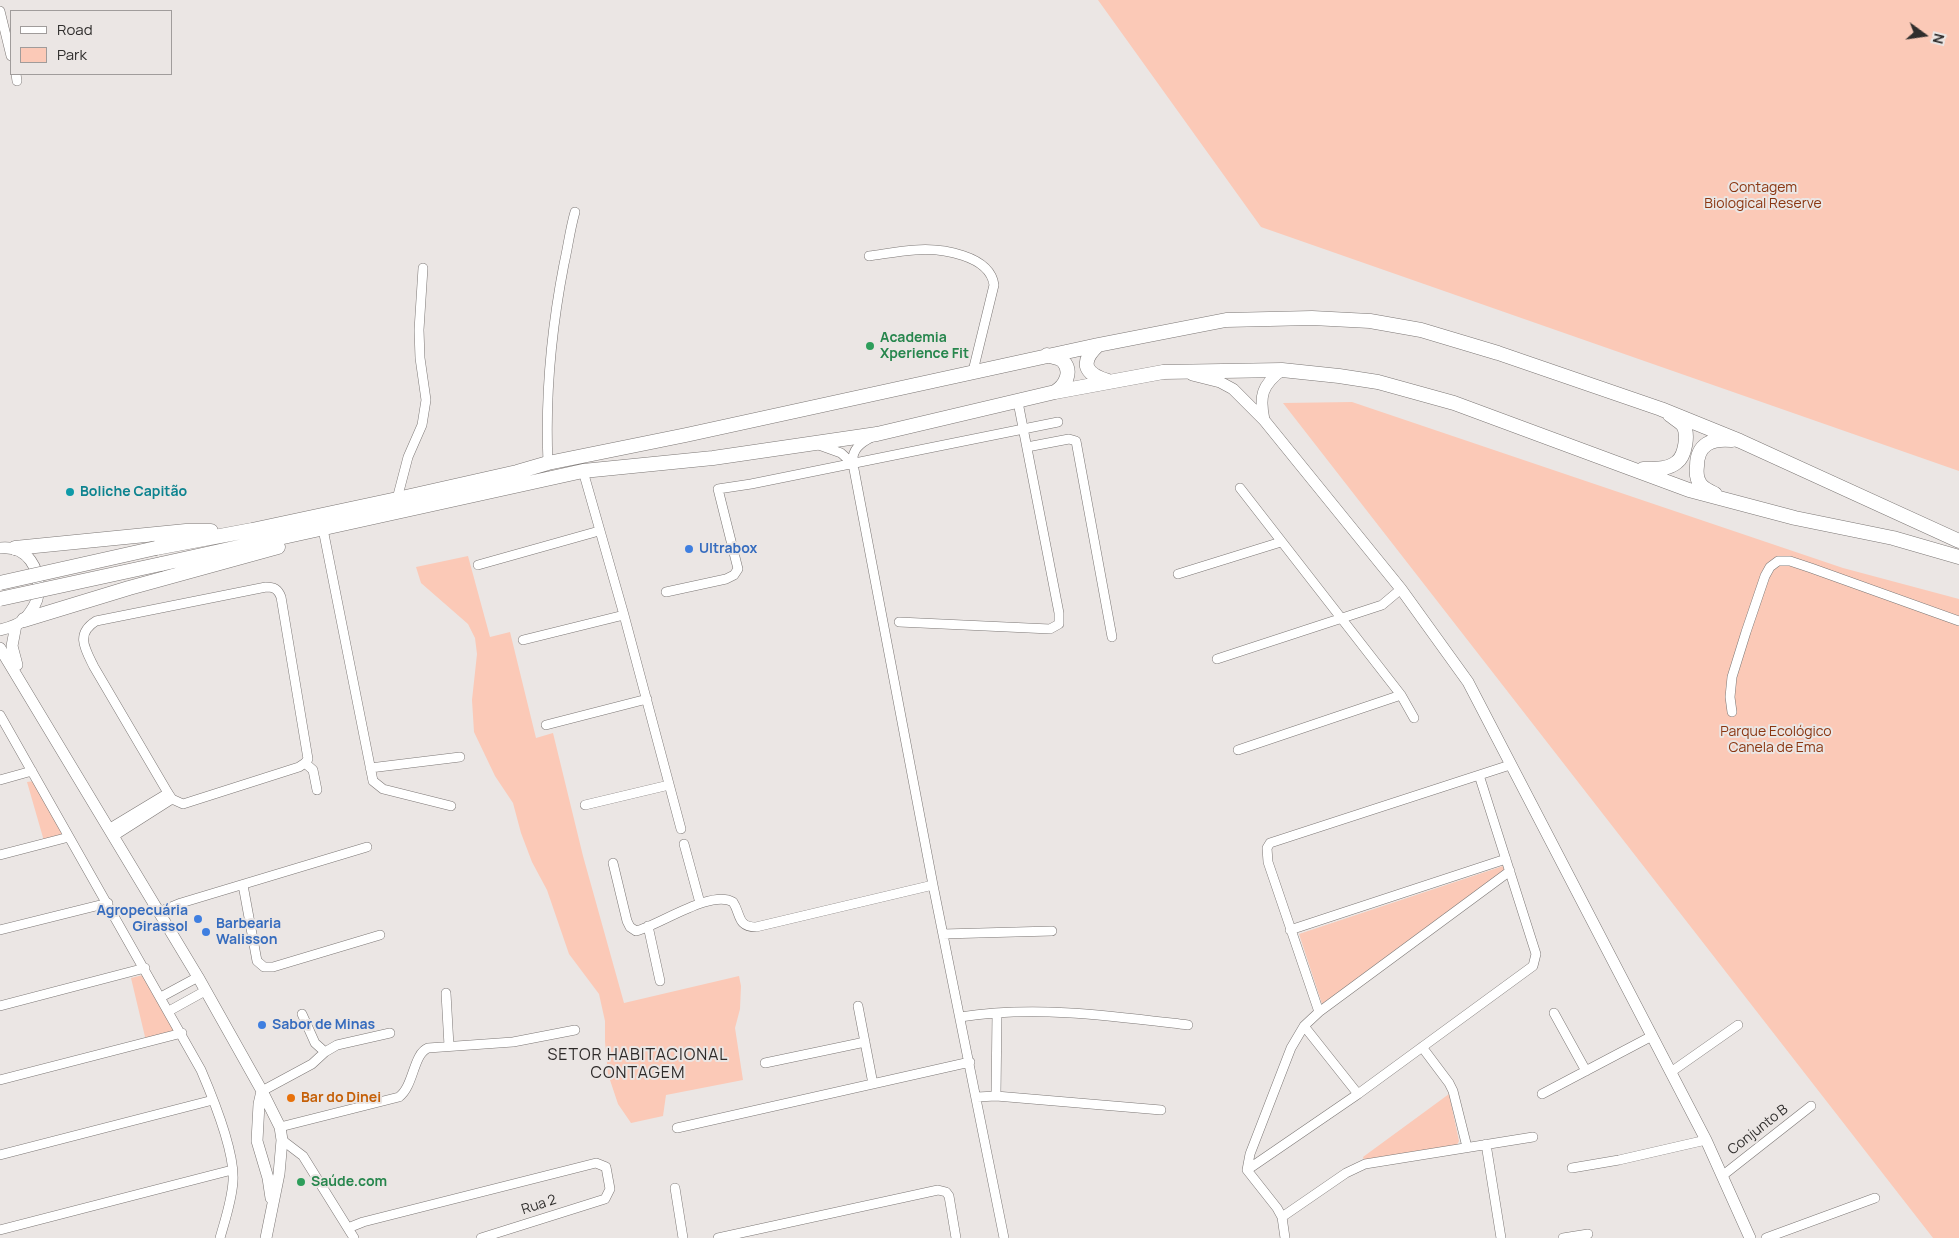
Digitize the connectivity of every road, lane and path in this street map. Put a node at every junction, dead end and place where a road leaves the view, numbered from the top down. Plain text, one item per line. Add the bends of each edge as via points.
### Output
1 (0, 11) edge
2 (10, 52) edge
3 (575, 212) dead end
4 (869, 256) dead end
5 (423, 268) dead end
6 (1098, 345) junction
7 (1047, 355) junction
8 (1282, 370) junction
9 (1180, 371) junction
10 (973, 372) junction
11 (1108, 382) junction
12 (1055, 392) junction
13 (1018, 402) junction
14 (1662, 408) junction
15 (1264, 420) junction
16 (1058, 422) dead end
17 (1024, 429) junction
18 (877, 434) junction
19 (1740, 441) junction
20 (815, 444) junction
21 (1027, 447) junction
22 (548, 463) junction
23 (852, 464) junction
24 (1632, 469) junction
25 (583, 471) junction
26 (1240, 488) dead end
27 (397, 499) junction
28 (1726, 500) junction
29 (252, 530) junction
30 (320, 530) junction
31 (599, 531) junction
32 (1959, 541) edge
33 (1281, 542) junction
34 (0, 548) edge
35 (15, 548) junction
36 (1959, 557) edge
37 (478, 565) dead end
38 (1178, 574) dead end
39 (0, 583) edge
40 (1401, 589) junction
41 (666, 592) dead end
42 (0, 599) edge
43 (624, 614) junction
44 (1342, 619) junction
45 (1959, 621) edge
46 (20, 622) junction
47 (899, 622) dead end
48 (0, 630) edge
49 (1112, 638) dead end
50 (523, 640) dead end
51 (0, 648) edge
52 (1217, 660) dead end
53 (27, 690) junction
54 (1401, 695) junction
55 (647, 699) junction
56 (1732, 712) dead end
57 (0, 715) edge
58 (1414, 718) dead end
59 (546, 725) dead end
60 (1238, 750) dead end
61 (460, 757) dead end
62 (305, 764) junction
63 (1510, 765) junction
64 (370, 768) junction
65 (32, 771) junction
66 (1479, 775) junction
67 (0, 780) edge
68 (669, 786) junction
69 (317, 790) dead end
70 (170, 796) junction
71 (451, 806) dead end
72 (585, 806) dead end
73 (681, 829) dead end
74 (112, 832) junction
75 (70, 837) junction
76 (684, 844) dead end
77 (367, 847) dead end
78 (0, 855) edge
79 (1506, 859) junction
80 (613, 863) dead end
81 (1510, 871) junction
82 (243, 885) junction
83 (933, 885) junction
84 (108, 903) junction
85 (700, 904) junction
86 (159, 912) junction
87 (648, 926) junction
88 (0, 930) edge
89 (1290, 930) junction
90 (1052, 931) dead end
91 (943, 934) junction
92 (380, 935) dead end
93 (145, 968) junction
94 (198, 977) junction
95 (660, 981) dead end
96 (205, 991) junction
97 (446, 993) dead end
98 (161, 997) junction
99 (0, 1006) edge
100 (858, 1006) dead end
101 (169, 1011) junction
102 (997, 1012) junction
103 (1319, 1012) junction
104 (1554, 1013) dead end
105 (302, 1014) dead end
106 (960, 1017) junction
107 (1188, 1025) dead end
108 (1738, 1025) dead end
109 (1304, 1026) junction
110 (575, 1030) dead end
111 (182, 1033) junction
112 (390, 1033) dead end
113 (1652, 1036) junction
114 (865, 1042) junction
115 (449, 1046) junction
116 (1422, 1047) junction
117 (325, 1052) junction
118 (970, 1062) junction
119 (765, 1063) dead end
120 (1586, 1071) junction
121 (1671, 1072) junction
122 (0, 1080) edge
123 (873, 1084) junction
124 (262, 1091) junction
125 (1358, 1094) junction
126 (1542, 1094) dead end
127 (996, 1096) junction
128 (977, 1098) junction
129 (214, 1100) junction
130 (1811, 1106) dead end
131 (1162, 1110) dead end
132 (278, 1125) junction
133 (677, 1128) dead end
134 (257, 1129) junction
135 (1533, 1137) dead end
136 (282, 1140) junction
137 (1706, 1140) junction
138 (1486, 1144) junction
139 (1467, 1147) junction
140 (300, 1154) junction
141 (0, 1155) edge
142 (281, 1158) junction
143 (262, 1159) junction
144 (1572, 1168) dead end
145 (232, 1170) junction
146 (1247, 1170) junction
147 (1722, 1176) junction
148 (675, 1188) dead end
149 (1875, 1198) dead end
150 (273, 1207) junction
151 (1282, 1217) junction
152 (348, 1228) junction
153 (0, 1230) edge
154 (1588, 1234) dead end
155 (220, 1238) edge
156 (266, 1238) edge
157 (354, 1238) edge
158 (481, 1238) edge
159 (683, 1238) edge
160 (718, 1238) edge
161 (956, 1238) edge
162 (1004, 1238) edge
163 (1285, 1238) edge
164 (1501, 1238) edge
165 (1563, 1238) edge
166 (1750, 1238) edge
167 (1766, 1238) edge

1 - 2 street
3 - 22 street via 550,349 546,419
4 - 10 street via 937,250 964,256 986,268 993,276 994,285
5 - 27 street via 419,330 426,400 422,425 408,457
6 - 7 main road
6 - 11 main road via 1090,352 1088,368 1093,376
6 - 14 main road via 1226,320 1312,318 1370,321 1462,341
7 - 10 main road
7 - 12 main road via 1064,362 1067,368 1065,384
8 - 9 main road
8 - 15 street via 1264,389
8 - 24 main road via 1378,382 1454,403
9 - 11 main road
9 - 15 street via 1220,382 1232,389
10 - 22 main road
11 - 12 main road
12 - 13 main road
13 - 17 street
13 - 18 main road
14 - 19 main road
14 - 24 main road via 1683,426 1686,437 1683,454 1677,463 1659,469
15 - 40 street
16 - 17 street
17 - 21 street
17 - 23 street
18 - 20 main road
18 - 23 street via 857,447
19 - 28 main road via 1719,439 1706,444 1697,456 1696,474 1702,486
19 - 32 main road
20 - 23 street via 841,454
20 - 25 main road
21 - 47 street via 1059,624 1050,629
21 - 49 street via 1068,439 1076,441
22 - 27 main road
23 - 41 street via 718,489 738,569 726,579
23 - 83 street
24 - 28 main road
25 - 30 main road
25 - 31 street
26 - 33 street
27 - 29 main road
28 - 36 main road via 1893,538
29 - 35 main road via 186,531
29 - 39 main road, bridge
30 - 42 main road, bridge
30 - 46 main road via 300,541
30 - 64 street
31 - 37 street
31 - 43 street
33 - 38 street
33 - 44 street
34 - 35 street
35 - 46 street via 31,560 38,594 35,604
40 - 44 street via 1382,605
40 - 63 street via 1468,682
43 - 50 street
43 - 55 street
44 - 52 street
44 - 54 street
45 - 56 street via 1812,568 1778,561 1765,576 1732,677
46 - 48 street
46 - 53 street via 12,650
51 - 53 street
53 - 74 street
54 - 58 street
54 - 60 street
55 - 59 street
55 - 68 street
57 - 65 street
61 - 64 street
62 - 69 street via 313,770
62 - 70 street via 184,804
62 - 70 street via 308,755 282,603 275,588 266,587 96,621 84,632 85,647
63 - 66 street
63 - 113 street
64 - 71 street via 373,781 383,788
65 - 67 street
65 - 75 street
66 - 79 street
66 - 89 street via 1270,843 1268,862
68 - 72 street
68 - 73 street
70 - 74 street
74 - 86 street
75 - 78 street
75 - 84 street
76 - 85 street
77 - 82 street
79 - 81 street
79 - 89 street
80 - 87 street via 630,927 636,931
81 - 103 street
81 - 116 street via 1536,954 1533,966
82 - 86 street
82 - 92 street via 257,961 264,967
83 - 85 street via 756,927 741,922 736,906 729,900 724,898
83 - 91 street
84 - 88 street
84 - 93 street
85 - 87 street
86 - 94 street
87 - 95 street
89 - 103 street
90 - 91 street
91 - 106 street
93 - 98 street
93 - 99 street
94 - 96 street
94 - 98 street
96 - 101 street
96 - 124 street
97 - 115 street
98 - 101 street
100 - 114 street
101 - 111 street
102 - 106 street
102 - 107 street via 1095,1015
102 - 127 street
103 - 109 street
104 - 120 street
105 - 117 street via 315,1044
106 - 118 street
108 - 121 street
109 - 125 street
109 - 146 street via 1291,1048 1250,1154
110 - 115 street via 513,1042
111 - 122 street
111 - 129 street
112 - 117 street via 337,1045
113 - 120 street
113 - 121 street
114 - 119 street
114 - 123 street
115 - 132 street via 424,1050 406,1091 399,1097
116 - 125 street
116 - 139 street via 1453,1091
117 - 124 street via 312,1064
118 - 123 street
118 - 128 street
120 - 126 street
121 - 137 street
123 - 133 street
124 - 132 street
124 - 134 street
125 - 146 street
127 - 128 street
127 - 131 street
128 - 162 street
129 - 141 street
129 - 145 street
130 - 147 street, Conjunto B
132 - 134 street via 266,1121
132 - 136 street
134 - 143 street
135 - 138 street
136 - 140 street
136 - 142 street
137 - 144 street
137 - 147 street
138 - 139 street
138 - 164 street
139 - 151 street via 1366,1164 1346,1173
140 - 142 street
140 - 152 street
142 - 143 street via 272,1162
142 - 150 street
143 - 150 street
145 - 153 street
145 - 155 street via 232,1187
146 - 151 street
147 - 166 street
148 - 159 street
149 - 167 street
150 - 156 street
151 - 163 street
152 - 157 street
152 - 158 street, Rua 2 via 596,1163 603,1164 608,1172 610,1189 604,1199
154 - 165 street
160 - 161 street via 938,1190 949,1196

